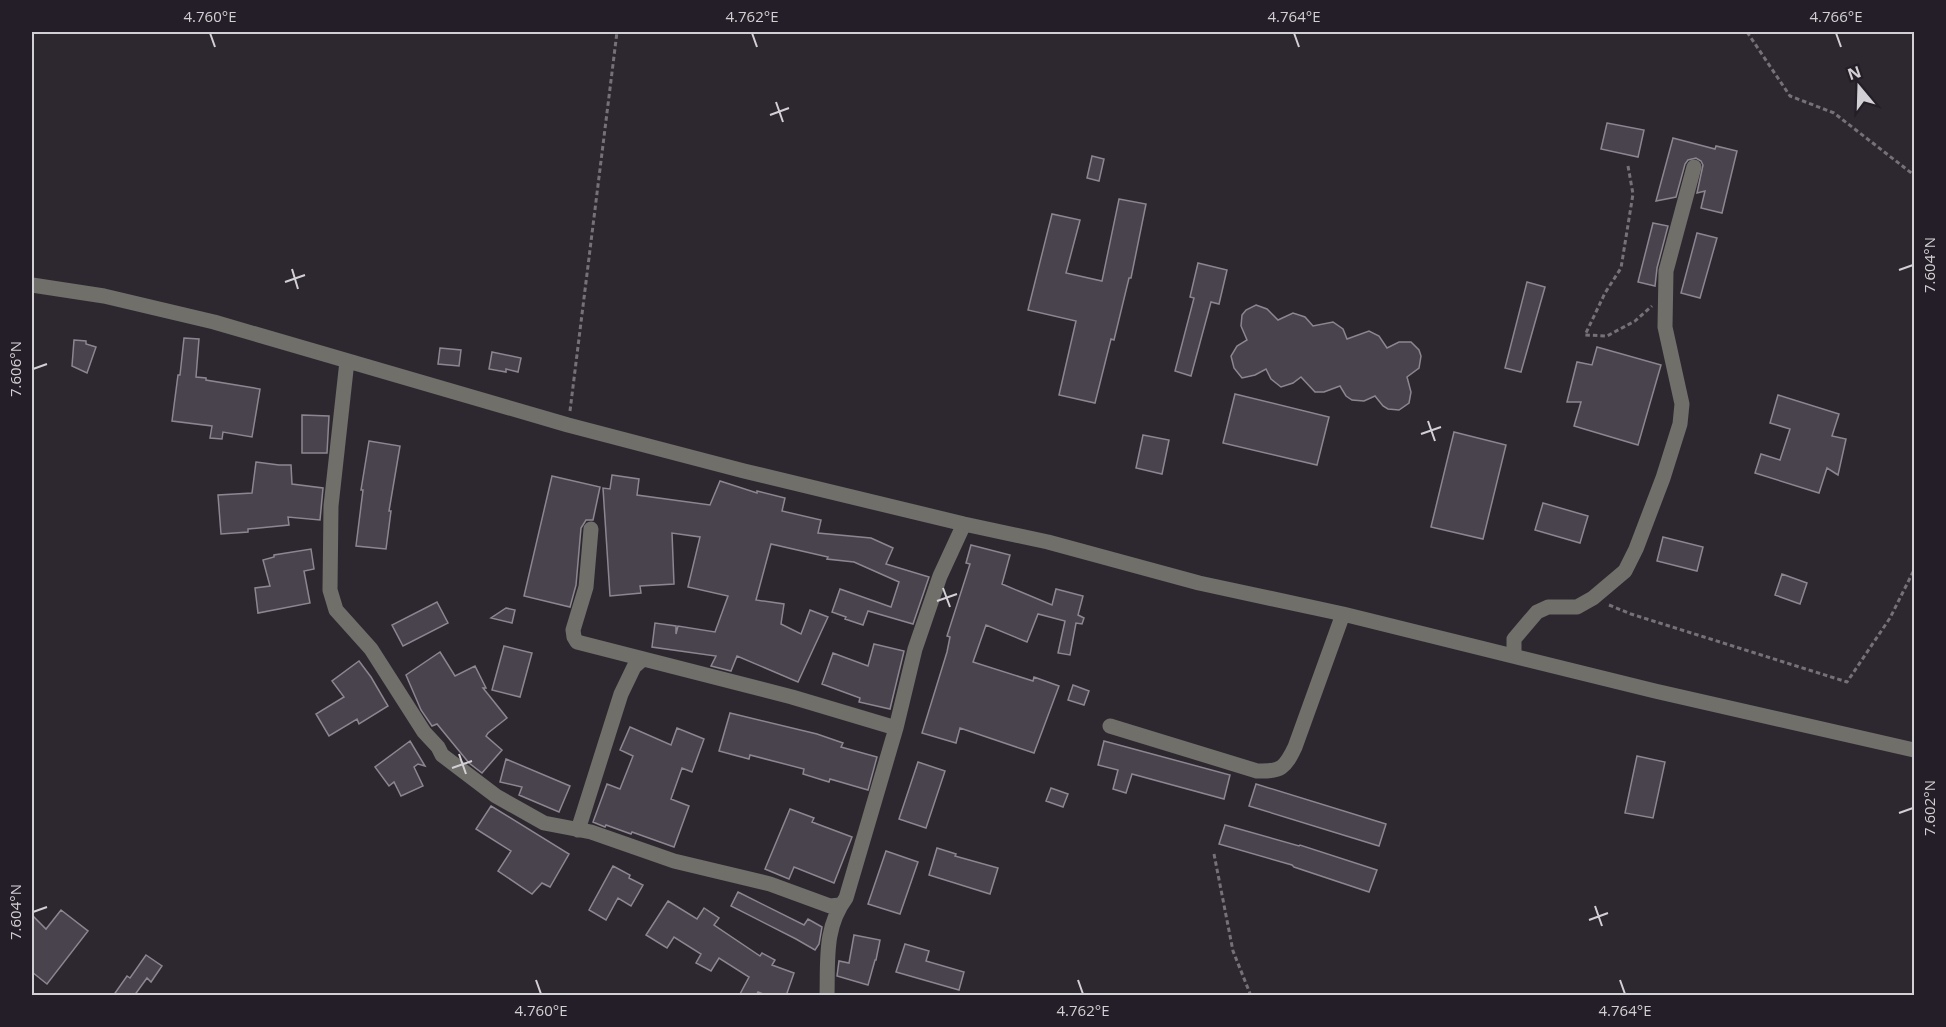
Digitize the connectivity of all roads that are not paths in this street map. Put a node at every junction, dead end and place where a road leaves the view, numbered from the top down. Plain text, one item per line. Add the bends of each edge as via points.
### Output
1 (1694, 167) dead end
2 (32, 285) edge
3 (347, 361) junction
4 (964, 524) junction
5 (591, 529) dead end
6 (1343, 614) junction
7 (1514, 655) junction
8 (643, 659) junction
9 (1110, 726) dead end
10 (897, 728) junction
11 (1914, 750) edge
12 (578, 830) junction
13 (840, 905) junction
14 (827, 996) edge

1 - 7 street via 1666,271 1665,327 1682,404 1663,478 1625,571 1577,607 1548,607 1537,612 1514,639
2 - 3 street via 104,296 214,322
3 - 4 street via 568,425
3 - 12 street via 331,506 329,576 336,610 371,649 442,755 496,796 539,820
4 - 6 street via 1199,583
4 - 10 street via 940,576 915,649
5 - 8 street via 586,586 574,637 577,642
6 - 7 street
6 - 9 street via 1295,747 1287,765 1274,772 1257,771
7 - 11 street
8 - 10 street
8 - 12 street via 634,667 621,694
10 - 13 street via 846,898
12 - 13 street via 674,861 770,884 830,906
13 - 14 street via 828,942

